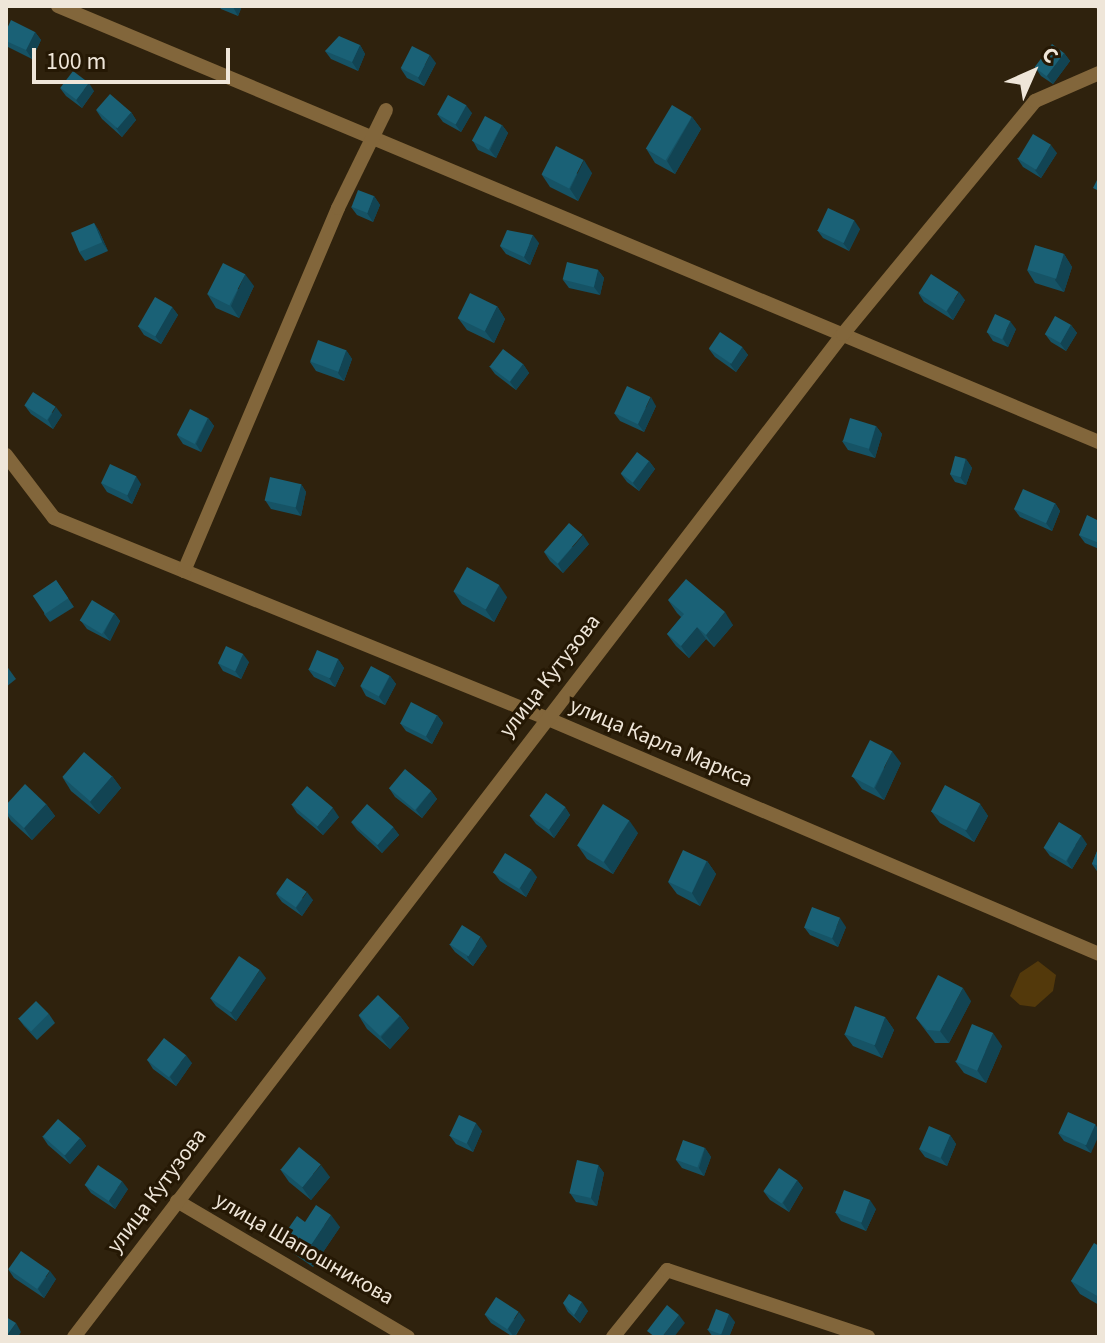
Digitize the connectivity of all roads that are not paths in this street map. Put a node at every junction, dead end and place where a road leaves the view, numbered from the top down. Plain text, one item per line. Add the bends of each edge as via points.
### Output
1 (58, 6) edge
2 (1095, 73) edge
3 (386, 110) dead end
4 (371, 140) junction
5 (843, 334) junction
6 (1099, 442) edge
7 (6, 455) edge
8 (184, 571) junction
9 (546, 718) junction
10 (1099, 954) edge
11 (177, 1201) junction
12 (74, 1337) edge
13 (408, 1337) edge
14 (613, 1337) edge
15 (868, 1337) edge

1 - 4 street
2 - 5 street, улица Кутузова via 1035,101
3 - 4 street
4 - 5 street
4 - 8 street
5 - 6 street
5 - 9 street, улица Кутузова
7 - 8 street, улица Карла Маркса via 54,518
8 - 9 street, улица Карла Маркса
9 - 10 street, улица Карла Маркса
9 - 11 street, улица Кутузова
11 - 12 street, улица Кутузова
11 - 13 street, улица Шапошникова
14 - 15 street via 667,1270

